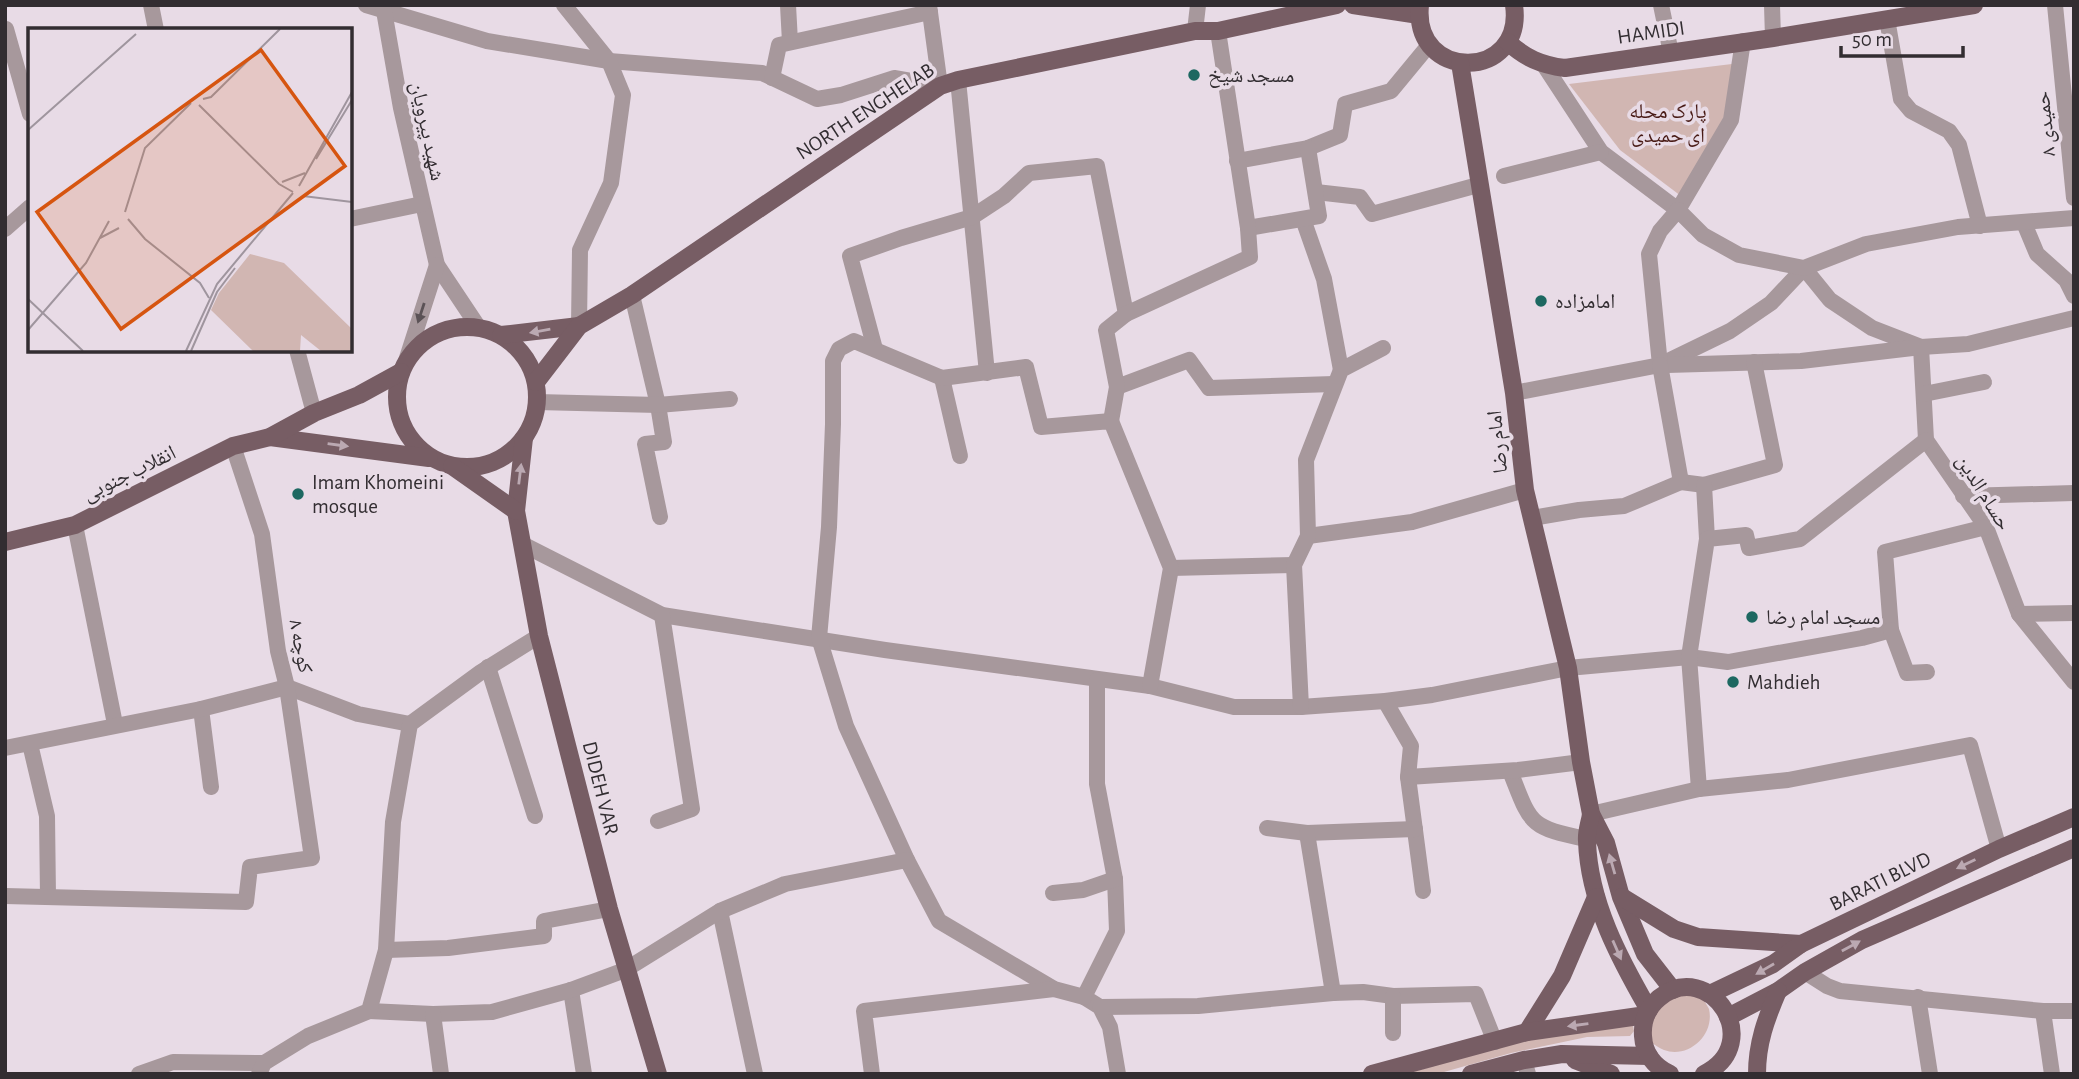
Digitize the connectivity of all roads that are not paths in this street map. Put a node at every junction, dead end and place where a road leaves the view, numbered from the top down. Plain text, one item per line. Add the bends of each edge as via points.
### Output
1 (151, 5) edge
2 (366, 5) edge
3 (564, 5) edge
4 (788, 5) edge
5 (1198, 5) edge
6 (1337, 5) edge
7 (1353, 5) edge
8 (1514, 5) edge
9 (1661, 5) edge
10 (1772, 5) edge
11 (1974, 5) edge
12 (2055, 5) edge
13 (383, 8) edge
14 (929, 8) edge
15 (1398, 9) edge
16 (1420, 10) edge
17 (1887, 19) junction
18 (156, 28) edge
19 (6, 29) edge
20 (1195, 31) junction
21 (1218, 32) junction
22 (1773, 38) junction
23 (1743, 41) junction
24 (790, 42) junction
25 (1508, 42) junction
26 (1429, 45) junction
27 (1671, 53) junction
28 (609, 61) junction
29 (1460, 63) junction
30 (1544, 65) junction
31 (11, 70) edge
32 (772, 78) junction
33 (958, 80) junction
34 (940, 86) junction
35 (28, 109) edge
36 (1308, 148) junction
37 (1601, 152) junction
38 (1237, 160) junction
39 (1504, 176) dead end
40 (1478, 186) junction
41 (1316, 192) junction
42 (2074, 198) edge
43 (422, 204) junction
44 (28, 208) edge
45 (1678, 210) junction
46 (972, 217) junction
47 (2074, 218) edge
48 (352, 219) edge
49 (1303, 219) junction
50 (2024, 223) junction
51 (1980, 226) junction
52 (1248, 228) junction
53 (5, 229) edge
54 (437, 265) junction
55 (1804, 268) junction
56 (632, 295) junction
57 (2074, 296) edge
58 (1126, 314) junction
59 (2074, 318) edge
60 (579, 326) junction
61 (479, 328) junction
62 (501, 335) junction
63 (1921, 346) junction
64 (1383, 348) dead end
65 (875, 349) junction
66 (298, 352) edge
67 (1754, 362) junction
68 (1660, 365) junction
69 (403, 367) junction
70 (987, 373) junction
71 (1337, 377) junction
72 (942, 378) junction
73 (536, 382) junction
74 (1984, 382) dead end
75 (1117, 387) junction
76 (1514, 393) junction
77 (1924, 394) junction
78 (730, 399) dead end
79 (537, 402) junction
80 (658, 405) junction
81 (313, 413) junction
82 (1111, 421) junction
83 (270, 438) junction
84 (524, 438) junction
85 (1926, 440) junction
86 (233, 446) junction
87 (960, 456) dead end
88 (433, 458) junction
89 (452, 466) junction
90 (1681, 482) junction
91 (1704, 485) junction
92 (1525, 490) junction
93 (2074, 493) edge
94 (1963, 496) junction
95 (516, 511) junction
96 (660, 517) dead end
97 (1532, 517) junction
98 (75, 525) junction
99 (1986, 527) junction
100 (1308, 536) junction
101 (1707, 539) junction
102 (5, 542) edge
103 (522, 544) junction
104 (1294, 565) junction
105 (1171, 568) junction
106 (2074, 613) edge
107 (2019, 614) junction
108 (662, 615) junction
109 (1891, 630) junction
110 (539, 636) junction
111 (819, 638) junction
112 (1689, 657) junction
113 (488, 667) junction
114 (1568, 668) junction
115 (1927, 673) dead end
116 (1097, 680) junction
117 (2074, 682) edge
118 (1150, 686) junction
119 (287, 687) junction
120 (1385, 702) junction
121 (1301, 708) junction
122 (201, 709) junction
123 (115, 724) junction
124 (410, 724) junction
125 (30, 744) junction
126 (5, 748) edge
127 (1581, 762) junction
128 (1510, 771) junction
129 (1408, 777) junction
130 (211, 787) dead end
131 (1699, 789) junction
132 (1591, 814) junction
133 (535, 816) dead end
134 (2074, 817) edge
135 (658, 821) dead end
136 (1267, 828) dead end
137 (1415, 829) junction
138 (1307, 833) junction
139 (1586, 839) junction
140 (2074, 848) edge
141 (1999, 849) junction
142 (907, 860) junction
143 (1115, 879) junction
144 (1423, 891) dead end
145 (1053, 893) dead end
146 (5, 896) edge
147 (48, 897) junction
148 (1596, 897) junction
149 (1621, 897) junction
150 (609, 909) junction
151 (720, 911) junction
152 (1801, 944) junction
153 (386, 950) junction
154 (625, 970) junction
155 (1805, 972) junction
156 (1054, 989) junction
157 (571, 990) junction
158 (1673, 990) junction
159 (1778, 991) junction
160 (1333, 993) junction
161 (1710, 994) junction
162 (1393, 996) junction
163 (1084, 997) junction
164 (1918, 997) junction
165 (1100, 1007) junction
166 (369, 1011) junction
167 (2043, 1011) junction
168 (2074, 1011) edge
169 (1647, 1012) junction
170 (433, 1014) junction
171 (1728, 1017) junction
172 (1527, 1032) junction
173 (1392, 1033) dead end
174 (1495, 1042) junction
175 (1562, 1054) junction
176 (1649, 1056) junction
177 (1526, 1067) edge
178 (1725, 1067) edge
179 (261, 1069) edge
180 (139, 1074) edge
181 (441, 1074) edge
182 (583, 1074) edge
183 (658, 1074) edge
184 (755, 1074) edge
185 (872, 1074) edge
186 (1118, 1074) edge
187 (1373, 1074) edge
188 (1471, 1074) edge
189 (1611, 1074) edge
190 (1670, 1074) edge
191 (1704, 1074) edge
192 (1757, 1074) edge
193 (1930, 1074) edge
194 (2052, 1074) edge

1 - 18 street
2 - 13 street
3 - 28 street
4 - 24 street
5 - 20 street
6 - 21 main road, NORTH ENGHELAB
7 - 15 main road
8 - 25 main road
9 - 27 street
10 - 22 street
11 - 17 main road, HAMIDI
12 - 42 street, حمیدی ۸
13 - 28 street via 486,41
13 - 43 street, شهید پیرویان
14 - 24 street
14 - 34 street
15 - 16 main road
16 - 26 main road via 1420,27
17 - 22 main road, HAMIDI
17 - 51 street via 1900,99 1911,111 1949,131 1959,145
19 - 31 street
20 - 21 main road, NORTH ENGHELAB
20 - 33 main road, NORTH ENGHELAB
21 - 38 street
22 - 23 main road, HAMIDI
23 - 27 main road, HAMIDI
23 - 45 street via 1731,120
24 - 32 street via 779,45
25 - 29 main road via 1485,60
25 - 30 main road, HAMIDI
26 - 29 main road
26 - 36 street via 1391,91 1345,104 1340,135
27 - 30 main road, HAMIDI via 1565,68
28 - 32 street via 762,73
28 - 60 street via 623,94 611,183 580,250
29 - 40 main road, امام رضا
30 - 37 street
31 - 35 street
32 - 34 street via 817,99 894,78
33 - 34 main road, NORTH ENGHELAB
33 - 46 street
34 - 56 main road, NORTH ENGHELAB
36 - 38 street
36 - 41 street
37 - 39 street
37 - 45 street
38 - 52 street
40 - 41 street via 1372,214 1360,197
40 - 76 main road, امام رضا
41 - 49 street via 1319,216
43 - 48 street
43 - 54 street, شهید پیرویان
44 - 53 street
45 - 55 street via 1703,235 1739,255
45 - 68 street via 1660,230 1649,254
46 - 58 street via 1029,173 1097,166
46 - 65 street via 850,256
46 - 70 street
47 - 50 street
49 - 52 street
49 - 71 street via 1324,279
50 - 51 street
50 - 57 street via 2037,254 2066,280
51 - 55 street via 1866,244
52 - 58 street via 1250,257
54 - 61 street
54 -> 69 street
55 - 63 street via 1830,300 1872,328
55 - 68 street via 1771,303 1730,331
56 - 60 main road, NORTH ENGHELAB
56 - 80 street
58 - 75 street via 1106,330
59 - 63 street via 1968,344
60 -> 62 main road
60 - 73 main road
61 - 62 main road
61 - 69 main road via 457,327 437,333 420,344
62 - 73 main road via 529,364
63 - 67 street
63 - 77 street
64 - 71 street
65 - 72 street
65 - 111 street via 854,341 839,349 832,361 829,527
66 - 81 street
67 - 68 street
67 - 91 street via 1774,465
68 - 76 street
68 - 90 street
69 - 81 main road via 359,395
69 - 88 main road via 396,392 398,412 416,446
70 - 72 street
70 - 82 street via 1026,367 1041,427
71 - 75 street via 1209,388 1189,360
71 - 100 street via 1306,460
72 - 87 street
73 - 79 main road
74 - 77 street
75 - 82 street
76 - 92 main road, امام رضا
77 - 85 street
78 - 80 street
79 - 80 street
79 - 84 main road
80 - 96 street via 664,442 645,444
81 - 83 main road
82 - 105 street
83 - 86 main road, انقلاب جنوبی
83 -> 88 main road
84 - 89 main road via 492,463
95 -> 84 main road, DIDEH VAR
85 - 94 street, حسام الدین
85 - 101 street via 1800,539 1748,548 1746,535
86 - 98 main road, انقلاب جنوبی
86 - 119 street, کوچه ۸ via 262,534
88 - 89 main road
89 - 95 main road
90 - 91 street
90 - 97 street via 1623,506
91 - 101 street
92 - 97 main road, امام رضا
92 - 100 street via 1412,522
93 - 94 street
94 - 99 street, حسام الدین
95 - 103 main road, DIDEH VAR
97 - 114 main road, امام رضا
98 - 102 main road, انقلاب جنوبی
98 - 123 street
99 - 107 street, حسام الدین
99 - 109 street via 1885,552
100 - 104 street
101 - 112 street
103 - 108 street
103 - 110 main road, DIDEH VAR
104 - 105 street
104 - 121 street
105 - 118 street
106 - 107 street
107 - 117 street, حسام الدین
108 - 111 street
108 - 135 street via 692,808
109 - 112 street via 1728,662
109 - 115 street via 1907,673
110 - 113 street
110 - 150 main road, DIDEH VAR
111 - 116 street
111 - 142 street via 846,726
112 - 114 street
112 - 131 street
113 - 124 street
113 - 133 street
114 - 120 street
114 - 127 main road, امام رضا
116 - 118 street
116 - 143 street via 1097,784
118 - 121 street via 1234,707
119 - 122 street
119 - 124 street via 358,714
119 - 147 street, کوچه ۸ via 312,858 250,867 246,902
120 - 121 street
120 - 129 street via 1411,746
122 - 123 street
122 - 130 street
123 - 125 street
124 - 153 street via 393,822
125 - 126 street
125 - 147 street via 47,816
127 - 128 street
127 - 132 main road, امام رضا
128 - 129 street
128 - 139 street via 1531,820 1550,832
129 - 137 street
131 - 132 street
131 - 141 street via 1788,780 1970,745
132 - 139 main road, امام رضا
149 -> 132 main road, امام رضا via 1606,843
134 - 141 main road, BARATI BLVD
136 - 138 street
137 - 138 street
137 - 144 street
138 - 160 street
139 - 148 main road, امام رضا
155 -> 140 main road via 1862,940
141 -> 152 main road, BARATI BLVD
142 - 151 street via 785,884
142 - 156 street via 939,921
143 - 145 street via 1083,890
143 - 163 street via 1117,931
146 - 147 street
148 -> 169 main road, امام رضا via 1619,958
148 - 172 main road via 1562,976
149 - 152 main road via 1674,929 1698,937
149 - 158 main road, امام رضا via 1645,954
150 - 153 street via 544,921 544,936
150 - 154 main road, DIDEH VAR
151 - 154 street
151 - 184 street
152 -> 161 main road, BARATI BLVD via 1773,964
153 - 166 street
154 - 157 street
154 - 183 main road, DIDEH VAR
155 - 159 main road
155 - 164 street via 1840,991
156 - 163 street
156 - 185 street via 864,1011
157 - 170 street via 492,1012
157 - 182 street
158 - 161 main road via 1698,989
158 - 169 main road
159 - 171 main road
159 - 192 main road via 1757,1052
160 - 162 street
160 - 165 street via 1198,1006
161 - 171 main road
162 - 173 street
162 - 174 street via 1476,994
163 - 165 street
164 - 167 street
164 - 193 street
165 - 186 street via 1110,1027
166 - 170 street
166 - 179 street via 308,1036
167 - 168 street
167 - 194 street
169 -> 172 main road
169 - 176 main road via 1643,1040
170 - 181 street
171 - 178 main road via 1732,1038
172 - 174 main road
174 - 187 main road
175 - 176 main road
175 - 177 main road
175 - 189 main road
176 - 190 main road
177 - 188 main road
178 - 191 main road
179 - 180 street via 173,1062

